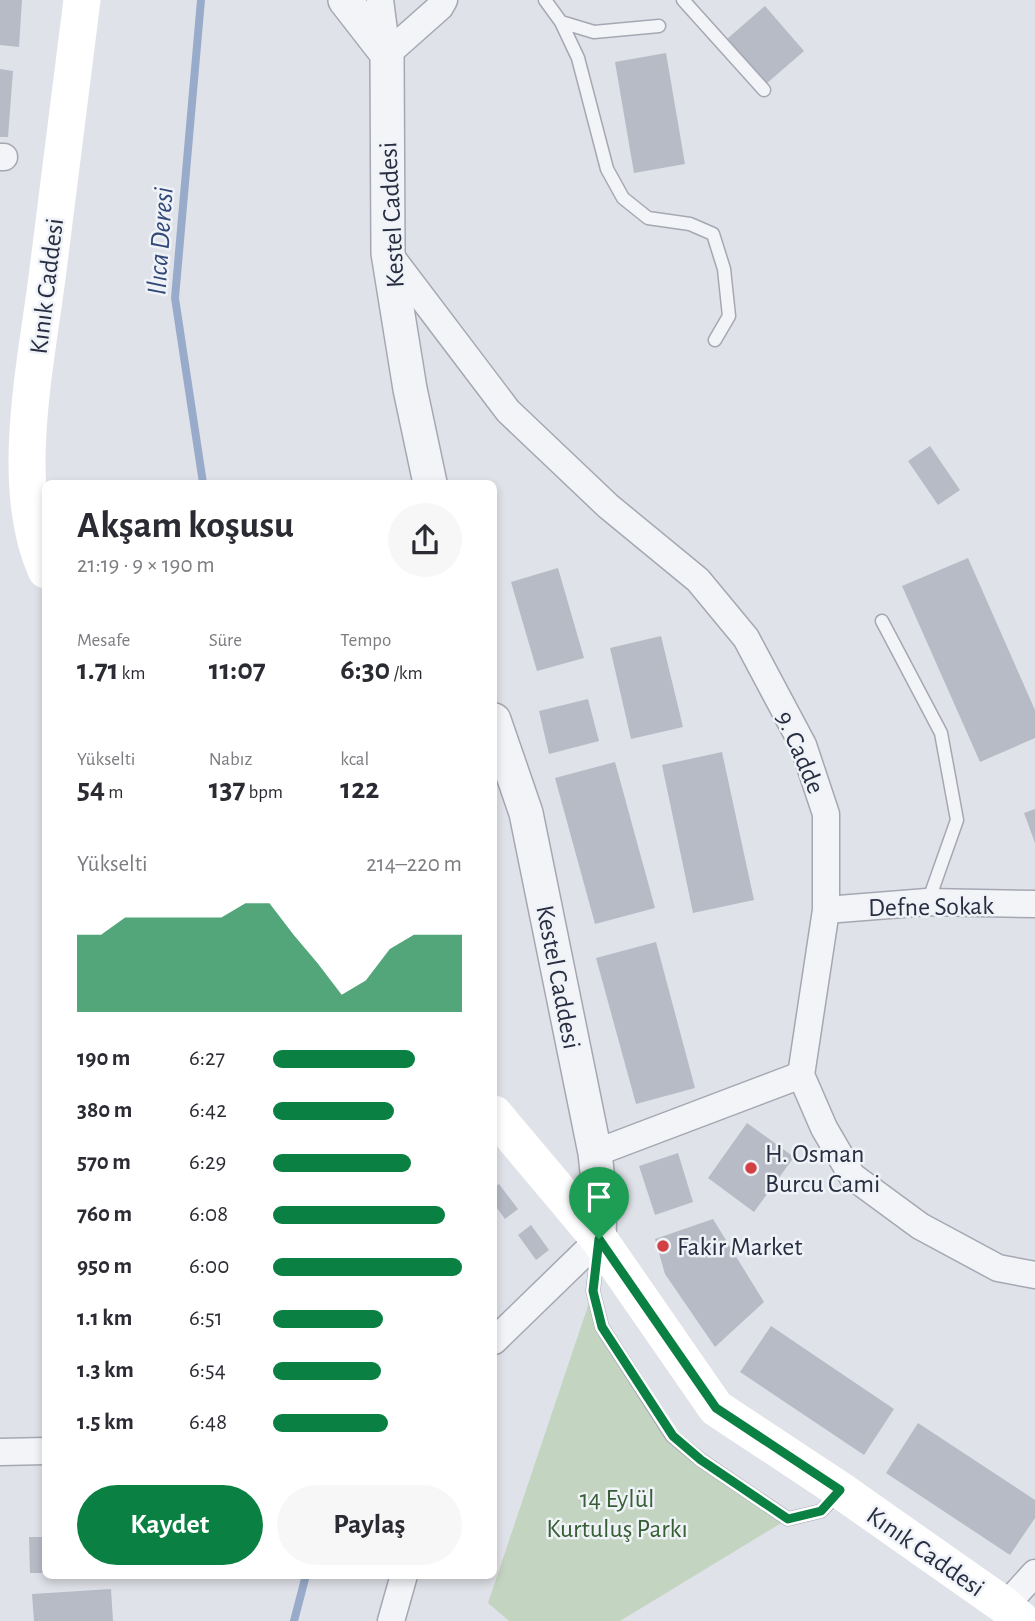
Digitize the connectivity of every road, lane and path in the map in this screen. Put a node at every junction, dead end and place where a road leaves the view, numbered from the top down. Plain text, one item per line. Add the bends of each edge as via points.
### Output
1 (82, 0) edge
2 (345, 0) edge
3 (380, 0) edge
4 (444, 0) edge
5 (545, 0) edge
6 (683, 0) edge
7 (561, 22) junction
8 (659, 26) dead end
9 (387, 54) junction
10 (764, 90) dead end
11 (388, 253) junction
12 (715, 340) dead end
13 (429, 480) edge
14 (42, 561) edge
15 (882, 621) dead end
16 (497, 729) edge
17 (927, 902) junction
18 (1035, 904) edge
19 (826, 910) junction
20 (800, 1075) junction
21 (497, 1118) edge
22 (595, 1153) junction
23 (599, 1239) junction
24 (1035, 1275) edge
25 (497, 1338) edge
26 (42, 1451) edge
27 (0, 1452) edge
28 (840, 1490) junction
29 (1035, 1573) edge
30 (403, 1579) edge
31 (1013, 1614) edge
32 (391, 1621) edge

1 - 14 main road, Kınık Caddesi via 30,415 27,488
2 - 9 street
3 - 9 street
4 - 9 street
5 - 7 lane
6 - 10 lane
7 - 8 lane via 593,32
7 - 12 lane via 578,58 607,169 623,198 648,218 690,224 713,234 724,269 729,316
9 - 11 street, Kestel Caddesi
11 - 13 street, Kestel Caddesi
11 - 19 street, 9. Cadde via 508,411 608,506 698,580 746,638 803,745 826,814
15 - 17 lane via 941,733 957,820
16 - 22 street, Kestel Caddesi via 526,813
17 - 18 street, Defne Sokak
17 - 19 street, Defne Sokak
19 - 20 street, 9. Cadde
20 - 22 street
20 - 24 street via 852,1176 920,1226 998,1268
21 - 23 main road, Kınık Caddesi
22 - 23 street, Kestel Caddesi
23 - 25 street
23 - 28 main road, Kınık Caddesi via 716,1408
23 - 28 lane via 593,1291 602,1327 673,1436 788,1519 821,1511
26 - 27 street
28 - 31 main road, Kınık Caddesi
29 - 31 street
30 - 32 street

